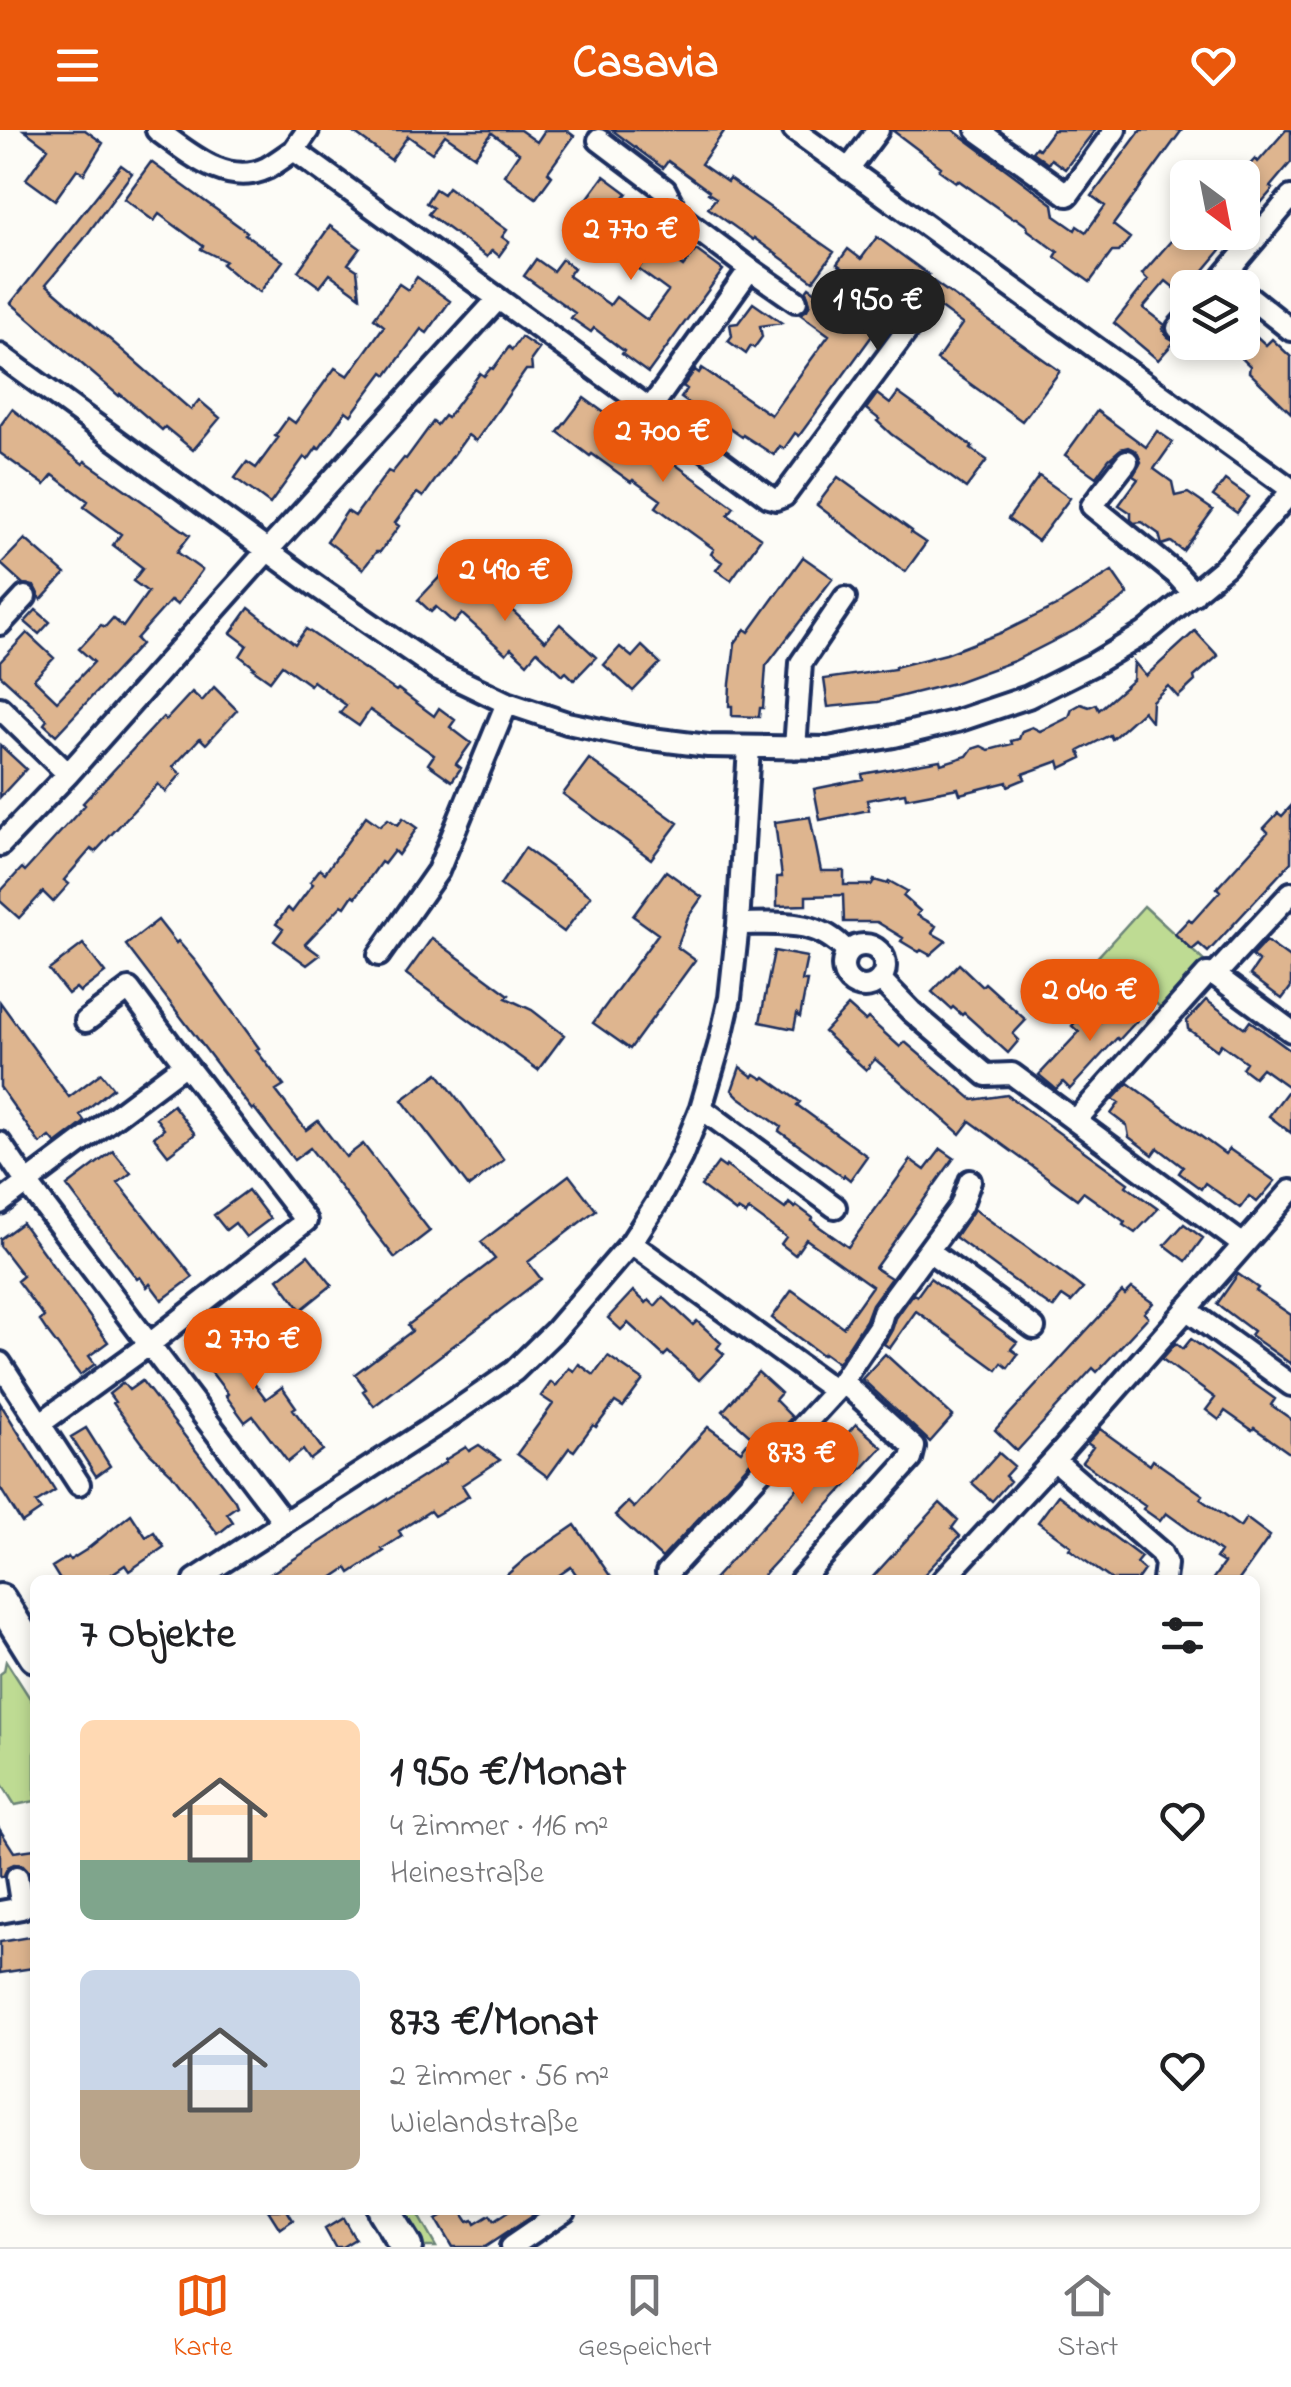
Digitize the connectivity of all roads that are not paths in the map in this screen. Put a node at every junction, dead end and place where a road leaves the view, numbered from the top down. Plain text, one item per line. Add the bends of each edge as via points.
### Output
1 (157, 130) edge
2 (308, 130) edge
3 (794, 130) edge
4 (878, 130) edge
5 (977, 130) edge
6 (1115, 130) edge
7 (599, 140) dead end
8 (294, 150) junction
9 (848, 170) junction
10 (1291, 197) edge
11 (750, 269) junction
12 (1240, 270) edge
13 (498, 299) junction
14 (796, 301) dead end
15 (1260, 307) edge
16 (922, 310) dead end
17 (1291, 330) edge
18 (0, 355) edge
19 (650, 410) junction
20 (1127, 461) dead end
21 (1291, 490) edge
22 (267, 551) junction
23 (1194, 594) junction
24 (25, 597) dead end
25 (844, 598) dead end
26 (0, 624) edge
27 (507, 703) junction
28 (0, 708) edge
29 (749, 748) junction
30 (796, 748) junction
31 (68, 774) junction
32 (0, 845) edge
33 (1291, 893) edge
34 (738, 924) junction
35 (379, 954) dead end
36 (1215, 975) junction
37 (86, 1021) dead end
38 (1291, 1031) edge
39 (185, 1064) junction
40 (702, 1108) junction
41 (1076, 1120) junction
42 (0, 1142) edge
43 (970, 1180) dead end
44 (27, 1182) junction
45 (1291, 1191) edge
46 (0, 1203) edge
47 (836, 1206) dead end
48 (631, 1243) junction
49 (1242, 1244) junction
50 (930, 1251) junction
51 (1186, 1309) junction
52 (1034, 1328) dead end
53 (150, 1343) junction
54 (0, 1363) edge
55 (1291, 1385) edge
56 (838, 1386) junction
57 (40, 1423) junction
58 (1054, 1460) junction
59 (79, 1484) dead end
60 (284, 1522) junction
61 (666, 1573) dead end
62 (203, 1575) edge
63 (805, 1575) edge
64 (948, 1575) edge
65 (1165, 1575) edge
66 (0, 1600) edge
67 (30, 1648) edge
68 (17, 1878) dead end
69 (0, 1912) edge
70 (386, 2215) edge
71 (558, 2215) edge
72 (406, 2247) edge
73 (511, 2247) edge

1 - 8 street via 221,171 264,170
2 - 8 street
3 - 9 street
4 - 9 street
5 - 6 street via 1068,195
7 - 11 street via 665,190 678,215
8 - 13 street
9 - 21 street
10 - 12 street
11 - 14 street
11 - 19 street
13 - 19 street
13 - 22 street
15 - 17 street
16 - 19 street via 776,499
18 - 22 street
20 - 23 street via 1092,506
21 - 23 street
22 - 27 street via 438,670
22 - 31 street
23 - 30 street via 1092,665 1028,696 894,736
24 - 26 street
25 - 30 street via 800,662
27 - 29 street via 635,738
27 - 35 street via 438,871
28 - 31 street
29 - 30 street
29 - 34 street
31 - 32 street
33 - 36 street
34 - 40 street via 730,998
34 - 41 street via 798,924 834,937 847,952 842,966 853,985 881,980 986,1075 1012,1074
36 - 38 street
36 - 41 street via 1207,974
37 - 39 street via 129,990
39 - 44 street
39 - 53 street via 306,1221
40 - 47 street
40 - 48 street
41 - 49 street
42 - 44 street
43 - 50 street
44 - 46 street
44 - 53 street
45 - 49 street
48 - 56 street
48 - 60 street via 514,1371
49 - 51 street
50 - 52 street
50 - 56 street
51 - 55 street
51 - 58 street
53 - 57 street
53 - 60 street
54 - 57 street
56 - 61 street
56 - 63 street via 914,1447 911,1459
57 - 59 street
58 - 64 street
58 - 65 street via 1161,1553
60 - 62 street
66 - 67 street
68 - 69 street via 22,1908
70 - 72 street
71 - 73 street

